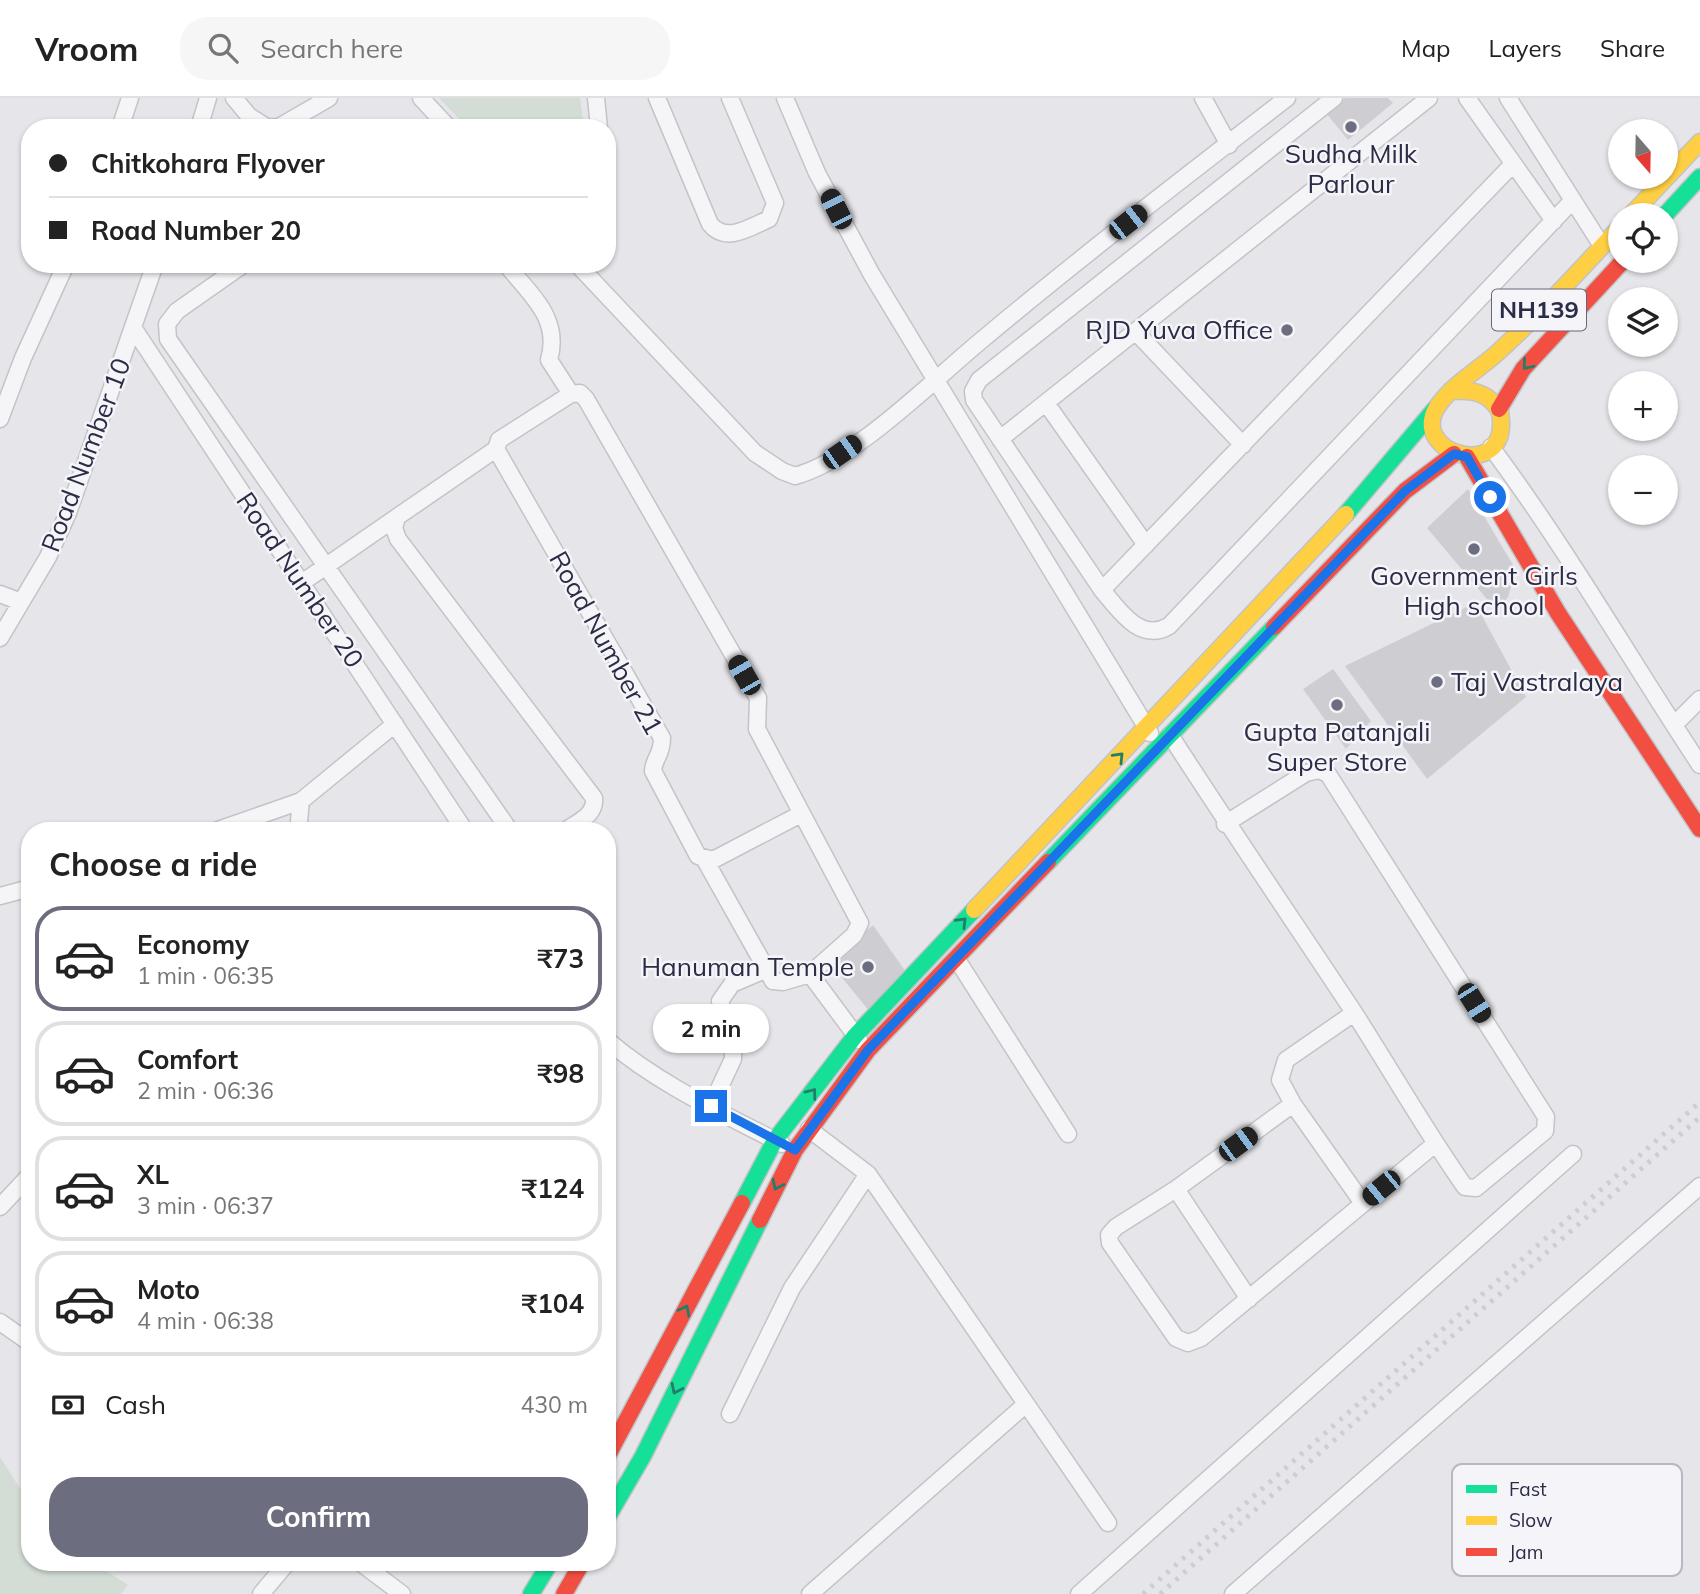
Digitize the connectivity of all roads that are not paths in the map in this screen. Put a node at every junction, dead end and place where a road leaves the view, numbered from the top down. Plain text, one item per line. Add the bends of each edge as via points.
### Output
1 (130, 98) edge
2 (208, 98) edge
3 (234, 98) edge
4 (329, 98) edge
5 (421, 98) edge
6 (596, 98) edge
7 (657, 98) edge
8 (730, 98) edge
9 (785, 98) edge
10 (1203, 98) edge
11 (1287, 98) edge
12 (1334, 98) edge
13 (1429, 98) edge
14 (1467, 98) edge
15 (1508, 98) edge
16 (123, 119) edge
17 (202, 119) edge
18 (254, 119) edge
19 (293, 119) edge
20 (441, 119) edge
21 (598, 119) edge
22 (1700, 142) edge
23 (1229, 145) junction
24 (1513, 164) junction
25 (1700, 177) edge
26 (1573, 200) junction
27 (1642, 203) edge
28 (1676, 203) edge
29 (1553, 221) junction
30 (1608, 240) edge
31 (1602, 246) junction
32 (62, 273) edge
33 (152, 273) edge
34 (231, 273) edge
35 (513, 273) edge
36 (586, 273) edge
37 (1612, 273) edge
38 (134, 329) junction
39 (1136, 332) junction
40 (936, 380) junction
41 (1454, 391) junction
42 (571, 394) junction
43 (1046, 402) junction
44 (1435, 409) junction
45 (1499, 410) junction
46 (0, 418) edge
47 (1000, 439) junction
48 (1242, 444) junction
49 (497, 445) junction
50 (1491, 447) junction
51 (1460, 456) junction
52 (397, 517) junction
53 (1146, 545) junction
54 (326, 566) junction
55 (300, 584) junction
56 (1102, 590) junction
57 (0, 594) edge
58 (20, 602) junction
59 (0, 638) edge
60 (1700, 699) edge
61 (394, 724) junction
62 (1674, 725) junction
63 (1147, 728) junction
64 (1164, 741) junction
65 (1700, 765) edge
66 (301, 801) junction
67 (801, 814) junction
68 (241, 822) edge
69 (299, 822) edge
70 (460, 822) edge
71 (504, 822) edge
72 (578, 822) edge
73 (1225, 824) junction
74 (1700, 829) edge
75 (705, 860) junction
76 (21, 890) edge
77 (0, 896) edge
78 (956, 958) junction
79 (765, 970) junction
80 (810, 974) junction
81 (1354, 1013) junction
82 (855, 1035) junction
83 (616, 1047) edge
84 (868, 1050) junction
85 (1293, 1104) junction
86 (711, 1106) junction
87 (809, 1129) junction
88 (1068, 1134) dead end
89 (775, 1140) junction
90 (1435, 1144) junction
91 (795, 1150) junction
92 (1573, 1154) dead end
93 (868, 1174) junction
94 (21, 1185) edge
95 (1700, 1186) edge
96 (1175, 1189) junction
97 (1362, 1202) junction
98 (0, 1207) edge
99 (1249, 1299) junction
100 (0, 1322) edge
101 (21, 1337) edge
102 (1026, 1404) junction
103 (730, 1413) dead end
104 (616, 1440) edge
105 (616, 1502) edge
106 (1108, 1523) dead end
107 (280, 1571) edge
108 (372, 1571) edge
109 (545, 1571) edge
110 (577, 1571) edge
111 (261, 1594) edge
112 (402, 1594) edge
113 (531, 1594) edge
114 (564, 1594) edge
115 (810, 1594) edge
116 (1079, 1594) edge
117 (1233, 1594) edge

1 - 16 street
2 - 17 street
3 - 18 street
4 - 19 street
5 - 20 street
6 - 21 street
7 - 8 street via 710,224 718,233 729,235 769,219 775,203
9 - 40 street via 846,228
10 - 23 street
11 - 23 street
12 - 47 street via 979,380 974,400
13 - 39 street
14 - 24 street
15 - 26 street
22 - 27 main road
23 - 40 street
24 - 29 street
24 - 48 street
25 - 28 main road
26 - 29 street
26 - 31 street
29 - 56 street via 1168,626 1159,632 1142,630 1125,618
30 - 31 main road, NH139
31 - 41 main road, NH139
32 - 46 street
33 - 38 street, Road Number 10
34 - 54 street via 177,311 167,324 168,339
35 - 42 street via 551,321 554,341 549,360
36 - 40 street via 755,453 795,476 823,465
37 -> 45 main road, NH139 via 1523,369
38 - 55 street, Road Number 20
38 - 58 street, Road Number 10 via 68,513
39 - 43 street
39 - 48 street
40 - 63 street
41 - 44 main road, NH139
41 - 45 main road via 1480,391 1492,398
42 - 49 street
42 - 67 street via 580,393 586,399 758,698 757,729
43 - 47 street
43 - 53 street
44 - 51 main road via 1435,436 1443,447
44 - 63 main road, NH139 via 1376,482
45 - 50 main road, NH139 via 1502,423
47 - 56 street
48 - 53 street
49 - 52 street
49 - 75 street, Road Number 21 via 662,737 662,752 653,771 698,856
50 - 51 main road via 1480,454
50 - 62 street via 1568,557
51 - 64 main road via 1405,491
51 - 74 main road
52 - 54 street
52 - 72 street via 398,539 594,797 590,814
53 - 56 street
54 - 55 street
54 - 71 street
55 - 61 street, Road Number 20
57 - 58 street
58 - 59 street, Road Number 10
60 - 62 street
61 - 66 street
61 - 70 street, Road Number 20
62 - 65 street
63 - 64 street
82 -> 63 main road, NH139
64 - 73 street
64 - 78 main road
66 - 68 street
66 - 69 street
67 - 75 street
67 - 80 street via 860,923 854,935
73 - 81 street
73 - 90 street via 1306,773 1318,769 1328,774 1546,1117 1545,1131 1476,1188 1465,1187
75 - 79 street, Road Number 21
76 - 77 street
78 - 84 main road
78 - 88 street
79 - 80 street via 773,981 783,982
79 - 86 street via 732,984 720,1001 733,1059
80 - 82 street
81 - 85 street via 1286,1060 1280,1080
81 - 90 street
82 - 84 street
89 -> 82 main road, NH139
83 - 86 street via 656,1076
84 - 87 main road
85 - 96 street
85 - 97 street
86 - 89 street
87 - 91 main road
87 - 93 street
89 - 91 street
104 -> 89 main road, NH139
90 - 97 street
91 -> 105 main road
92 - 116 street
93 - 102 street
93 - 103 street via 792,1288
94 - 98 street
95 - 117 street
96 - 99 street
96 - 99 street via 1116,1227 1109,1235 1110,1243 1177,1338 1188,1343 1201,1338
97 - 99 street
100 - 101 street
102 - 106 street
102 - 115 street
107 - 111 street
108 - 112 street
109 - 113 main road
110 - 114 main road

